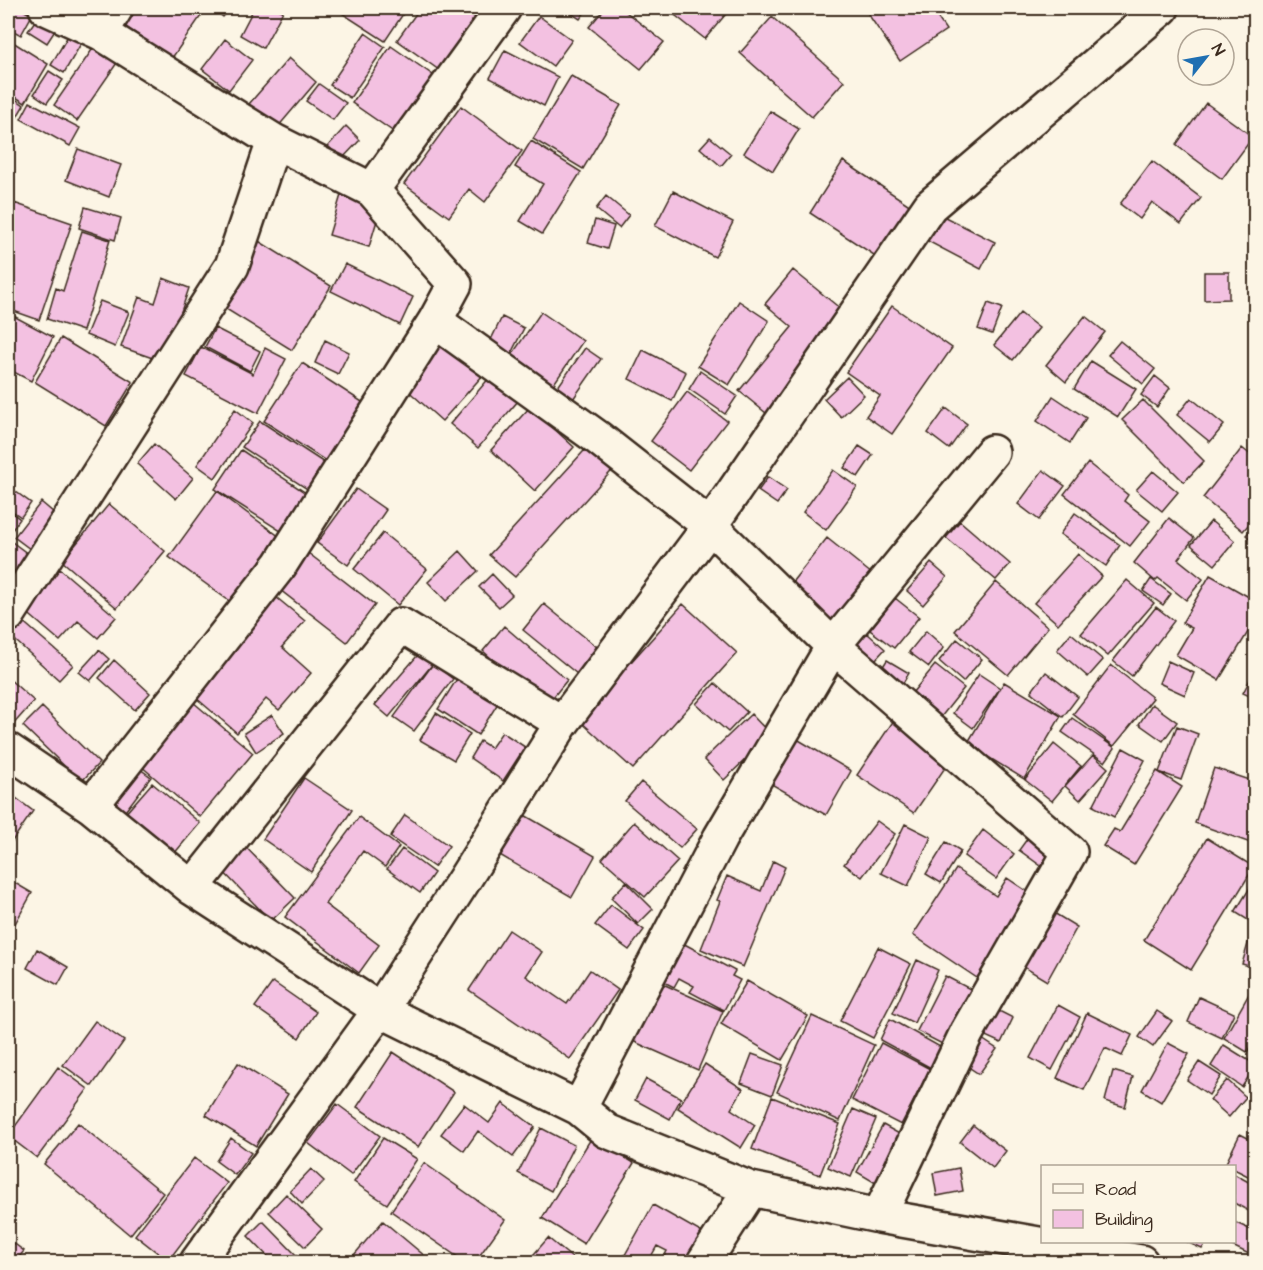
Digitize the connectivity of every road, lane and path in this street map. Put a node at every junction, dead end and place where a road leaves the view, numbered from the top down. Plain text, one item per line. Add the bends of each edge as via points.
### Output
1 (46, 8) edge
2 (504, 8) edge
3 (1162, 8) edge
4 (109, 20) edge
5 (274, 141) junction
6 (372, 190) junction
7 (435, 321) junction
8 (992, 452) dead end
9 (710, 526) junction
10 (8, 615) edge
11 (833, 646) junction
12 (562, 723) junction
13 (8, 751) edge
14 (91, 806) junction
15 (192, 888) junction
16 (380, 1010) junction
17 (579, 1108) junction
18 (751, 1189) junction
19 (879, 1216) junction
20 (197, 1263) edge
21 (704, 1263) edge
22 (1141, 1263) edge

1 - 4 street
2 - 6 street
3 - 9 street via 930,206
4 - 5 street
5 - 6 street
5 - 10 street via 232,266
6 - 7 street via 455,284
7 - 9 street via 598,438
7 - 14 street via 280,565
8 - 11 street
9 - 11 street
9 - 12 street
11 - 17 street via 720,838
11 - 19 street via 1070,852 968,1032
12 - 15 street via 401,625
12 - 16 street
13 - 14 street
14 - 15 street
15 - 16 street
16 - 17 street
16 - 20 street
17 - 18 street via 607,1131
18 - 19 street
18 - 21 street
19 - 22 street

